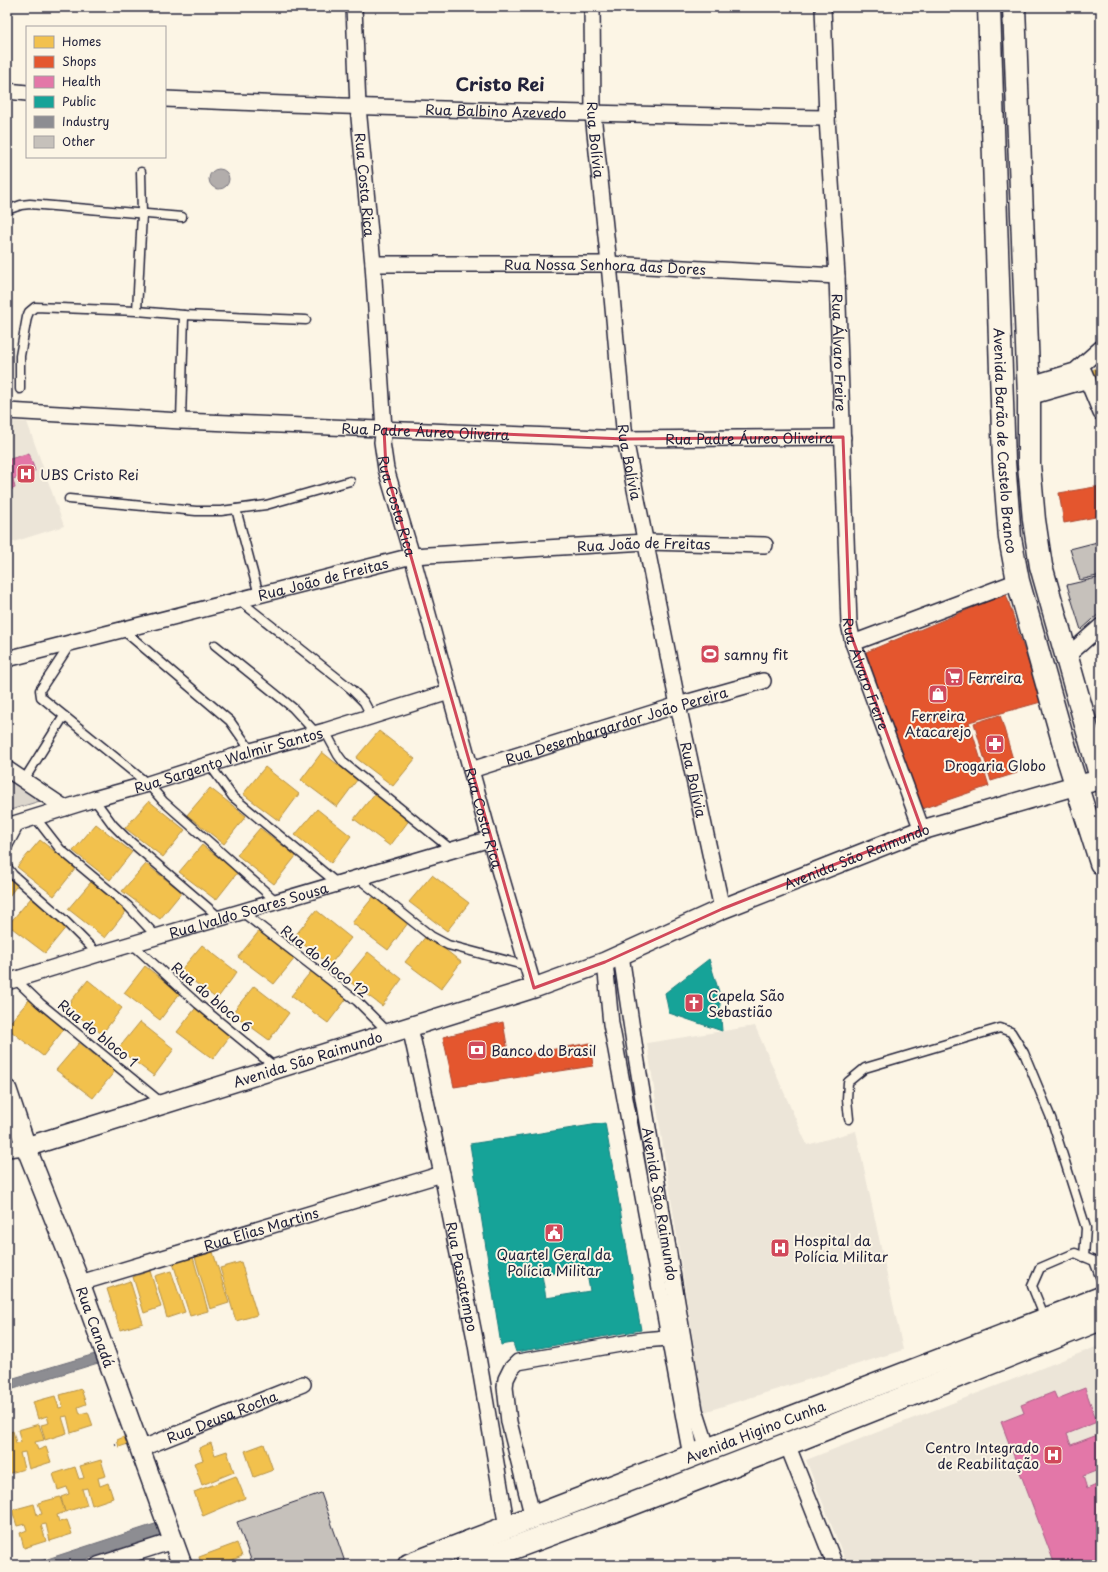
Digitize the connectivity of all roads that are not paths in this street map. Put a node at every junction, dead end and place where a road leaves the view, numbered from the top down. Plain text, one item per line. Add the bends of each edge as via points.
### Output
1 (354, 7) edge
2 (592, 7) edge
3 (823, 7) edge
4 (989, 7) edge
5 (1014, 7) edge
6 (7, 91) edge
7 (26, 92) edge
8 (166, 99) edge
9 (358, 108) junction
10 (593, 114) junction
11 (827, 118) junction
12 (141, 172) dead end
13 (7, 210) edge
14 (142, 214) junction
15 (182, 217) dead end
16 (373, 264) junction
17 (609, 264) junction
18 (836, 276) junction
19 (137, 311) junction
20 (184, 315) junction
21 (306, 320) dead end
22 (1101, 348) edge
23 (1079, 368) junction
24 (1088, 380) junction
25 (20, 389) dead end
26 (1028, 391) junction
27 (7, 411) edge
28 (1101, 413) edge
29 (181, 421) junction
30 (384, 429) junction
31 (843, 437) junction
32 (625, 438) junction
33 (350, 481) dead end
34 (69, 499) dead end
35 (236, 509) junction
36 (646, 542) junction
37 (765, 545) dead end
38 (412, 556) junction
39 (1018, 581) junction
40 (259, 595) junction
41 (238, 600) junction
42 (1101, 626) edge
43 (123, 630) junction
44 (71, 643) junction
45 (853, 643) junction
46 (215, 645) dead end
47 (1066, 657) junction
48 (7, 659) edge
49 (763, 681) dead end
50 (449, 692) junction
51 (678, 705) junction
52 (64, 716) junction
53 (372, 717) junction
54 (321, 732) junction
55 (251, 751) junction
56 (209, 764) junction
57 (7, 769) edge
58 (471, 770) junction
59 (1101, 779) edge
60 (24, 780) junction
61 (148, 784) junction
62 (1077, 786) junction
63 (94, 799) junction
64 (65, 808) junction
65 (35, 817) junction
66 (14, 824) edge
67 (922, 830) junction
68 (490, 839) junction
69 (7, 848) edge
70 (452, 850) junction
71 (1101, 863) edge
72 (7, 867) edge
73 (358, 878) junction
74 (338, 884) junction
75 (277, 902) junction
76 (722, 909) junction
77 (242, 912) junction
78 (220, 918) junction
79 (157, 937) junction
80 (132, 944) junction
81 (98, 954) junction
82 (613, 958) junction
83 (527, 966) junction
84 (11, 981) edge
85 (534, 988) junction
86 (410, 1027) junction
87 (389, 1034) junction
88 (277, 1068) junction
89 (7, 1090) edge
90 (165, 1104) junction
91 (850, 1118) dead end
92 (26, 1147) junction
93 (7, 1149) edge
94 (442, 1174) junction
95 (1084, 1257) junction
96 (1101, 1279) edge
97 (80, 1283) junction
98 (1101, 1298) edge
99 (1046, 1319) junction
100 (1101, 1320) edge
101 (676, 1337) junction
102 (303, 1384) dead end
103 (510, 1422) junction
104 (490, 1429) junction
105 (787, 1444) junction
106 (140, 1449) junction
107 (700, 1453) junction
108 (533, 1518) junction
109 (507, 1528) junction
110 (173, 1541) junction
111 (477, 1563) edge
112 (98, 1565) edge
113 (182, 1565) edge
114 (409, 1565) edge
115 (836, 1565) edge

1 - 9 street, Rua Costa Rica
2 - 10 street, Rua Bolívia
3 - 11 street, Rua Álvaro Freire
4 - 39 main road, Avenida Barão de Castelo Branco via 1004,462 1008,522
5 - 26 main road, Avenida Barão de Castelo Branco
6 - 7 street
8 - 9 street, Rua Balbino Azevedo
9 - 10 street, Rua Balbino Azevedo
9 - 16 street, Rua Costa Rica
10 - 11 street, Rua Balbino Azevedo
10 - 17 street, Rua Bolívia
11 - 18 street, Rua Álvaro Freire
12 - 14 lane
13 - 14 lane via 30,204
14 - 15 lane
14 - 19 lane
16 - 17 street, Rua Nossa Senhora das Dores
16 - 30 street, Rua Costa Rica
17 - 18 street, Rua Nossa Senhora das Dores
17 - 32 street, Rua Bolívia
18 - 31 street, Rua Álvaro Freire
19 - 20 lane
19 - 25 lane via 33,308 27,317 22,342
20 - 21 lane
20 - 29 lane
22 - 23 street
23 - 24 street
23 - 26 street
24 - 26 street
24 - 28 street
26 - 47 main road, Avenida Barão de Castelo Branco via 1029,464 1034,520 1041,566
27 - 29 street, Rua Padre Áureo Oliveira
29 - 30 street, Rua Padre Áureo Oliveira
30 - 32 street, Rua Padre Áureo Oliveira
30 - 38 street, Rua Costa Rica via 382,442 386,469
31 - 32 street, Rua Padre Áureo Oliveira
31 - 45 street, Rua Álvaro Freire via 849,624
32 - 36 street, Rua Bolívia
33 - 35 lane via 266,505
34 - 35 lane via 196,511
35 - 40 lane
36 - 37 street, Rua João de Freitas
36 - 38 street, Rua João de Freitas
36 - 51 street, Rua Bolívia
38 - 40 street, Rua João de Freitas
38 - 50 street, Rua Costa Rica
39 - 45 street
39 - 62 main road, Avenida Barão de Castelo Branco
40 - 41 street, Rua João de Freitas
41 - 43 street, Rua João de Freitas
41 - 53 lane via 350,688 364,702
42 - 47 street
43 - 44 street, Rua João de Freitas
43 - 55 lane via 230,721
44 - 48 street, Rua João de Freitas
44 - 52 lane via 40,690 41,697
45 - 67 street, Rua Álvaro Freire
46 - 54 lane
47 - 59 main road, Avenida Barão de Castelo Branco
49 - 51 street, Rua Desembargardor João Pereira
50 - 53 street, Rua Sargento Walmir Santos
50 - 58 street, Rua Costa Rica
51 - 58 street, Rua Desembargardor João Pereira
51 - 76 street, Rua Bolívia
52 - 60 lane
52 - 61 lane
53 - 54 street, Rua Sargento Walmir Santos
54 - 55 street, Rua Sargento Walmir Santos
54 - 70 lane via 344,763
55 - 56 street, Rua Sargento Walmir Santos
56 - 61 street, Rua Sargento Walmir Santos
56 - 74 lane via 232,797
57 - 60 street
58 - 68 street, Rua Costa Rica
59 - 62 street, Avenida São Raimundo
60 - 64 street
61 - 63 street, Rua Sargento Walmir Santos
61 - 75 lane via 163,801
62 - 67 street, Avenida São Raimundo
62 - 71 main road, Avenida Barão de Castelo Branco
63 - 64 street, Rua Sargento Walmir Santos
63 - 78 lane via 124,837
64 - 65 street, Rua Sargento Walmir Santos
65 - 66 street, Rua Sargento Walmir Santos
65 - 79 lane via 60,849 128,906
66 - 69 lane
67 - 76 street, Avenida São Raimundo
68 - 70 street, Rua Ivaldo Soares Sousa
68 - 83 street, Rua Costa Rica
70 - 73 street, Rua Ivaldo Soares Sousa
72 - 81 lane
73 - 74 street, Rua Ivaldo Soares Sousa
73 - 83 lane via 430,936 448,945
74 - 75 street, Rua Ivaldo Soares Sousa
75 - 77 street, Rua Ivaldo Soares Sousa
76 - 82 street, Avenida São Raimundo
77 - 78 street, Rua Ivaldo Soares Sousa
77 - 87 lane, Rua do bloco 12 via 357,1001
78 - 79 street, Rua Ivaldo Soares Sousa
79 - 80 street, Rua Ivaldo Soares Sousa
80 - 81 street, Rua Ivaldo Soares Sousa
80 - 88 lane, Rua do bloco 6 via 198,1004
81 - 84 street, Rua Ivaldo Soares Sousa
82 - 85 street, Avenida São Raimundo
82 - 101 street, Avenida São Raimundo via 636,1056
82 - 101 street, Avenida São Raimundo via 611,1024
83 - 85 street, Rua Costa Rica
84 - 90 lane, Rua do bloco 1
85 - 86 street, Avenida São Raimundo
86 - 87 street, Avenida São Raimundo
86 - 94 street, Rua Passatempo
87 - 88 street, Avenida São Raimundo
88 - 90 street, Avenida São Raimundo
89 - 92 street, Rua Canadá
90 - 92 street, Avenida São Raimundo
91 - 95 lane via 848,1082 865,1068 1000,1028 1010,1032 1024,1053 1053,1125 1086,1228
92 - 93 street, Avenida São Raimundo
92 - 97 street, Rua Canadá
94 - 97 street, Rua Elias Martins
94 - 104 street, Rua Passatempo
95 - 96 lane via 1094,1261
95 - 99 lane via 1075,1253 1040,1268 1032,1286
97 - 106 street, Rua Canadá
98 - 99 main road, Avenida Higino Cunha
99 - 107 main road, Avenida Higino Cunha
100 - 105 main road, Avenida Higino Cunha
101 - 103 street via 518,1362 506,1379
101 - 107 street, Avenida São Raimundo via 695,1410
102 - 106 street, Rua Deusa Rocha
103 - 104 street
103 - 108 street
104 - 109 street, Rua Passatempo
105 - 111 main road, Avenida Higino Cunha
105 - 115 street
106 - 110 street, Rua Canadá
107 - 108 main road, Avenida Higino Cunha
108 - 109 main road, Avenida Higino Cunha
109 - 114 main road, Avenida Higino Cunha
110 - 112 street
110 - 113 street, Rua Canadá

